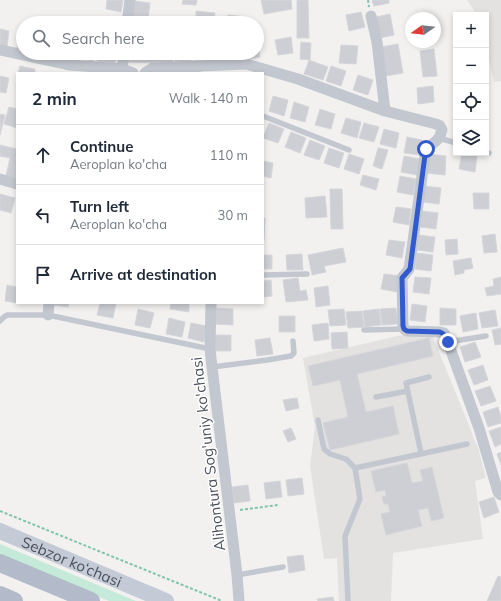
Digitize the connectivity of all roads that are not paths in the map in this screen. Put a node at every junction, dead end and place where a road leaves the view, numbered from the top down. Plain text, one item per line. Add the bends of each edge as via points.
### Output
1 (130, 0) edge
2 (128, 16) edge
3 (372, 16) dead end
4 (0, 50) edge
5 (16, 55) edge
6 (35, 60) edge
7 (123, 60) edge
8 (67, 69) edge
9 (122, 69) junction
10 (130, 72) edge
11 (147, 72) edge
12 (385, 111) junction
13 (264, 116) edge
14 (439, 138) junction
15 (453, 142) edge
16 (349, 150) dead end
17 (0, 179) edge
18 (16, 184) edge
19 (307, 274) dead end
20 (264, 275) edge
21 (49, 304) edge
22 (211, 304) edge
23 (48, 314) junction
24 (0, 321) edge
25 (404, 329) junction
26 (364, 330) dead end
27 (486, 336) dead end
28 (294, 341) dead end
29 (448, 342) junction
30 (210, 349) junction
31 (212, 367) junction
32 (429, 377) dead end
33 (408, 391) junction
34 (376, 397) dead end
35 (318, 420) dead end
36 (467, 444) dead end
37 (421, 453) junction
38 (355, 468) junction
39 (501, 495) edge
40 (0, 531) edge
41 (0, 563) edge
42 (283, 567) dead end
43 (237, 575) junction
44 (0, 595) edge
45 (14, 601) edge
46 (91, 601) edge
47 (166, 601) edge
48 (239, 601) edge
49 (348, 601) edge

1 - 2 street
3 - 12 street
4 - 5 street
6 - 8 street
7 - 9 street
8 - 9 street
9 - 10 street
11 - 12 street via 153,68 174,66 246,64 298,79
12 - 14 street via 436,124 442,130
13 - 16 lane
14 - 15 lane
14 - 25 street via 426,149 410,269 402,278
17 - 18 street
19 - 20 lane
21 - 23 street
22 - 30 street, Alihontura Sog'uniy ko'chasi
23 - 24 lane via 7,315
23 - 30 lane
25 - 26 lane
25 - 29 street via 444,333
27 - 29 lane
28 - 31 lane via 294,353 291,356
29 - 39 street
30 - 31 street, Alihontura Sog'uniy ko'chasi
31 - 43 street, Alihontura Sog'uniy ko'chasi
32 - 33 lane via 406,383
33 - 34 lane
33 - 37 lane
35 - 38 lane via 324,449 330,454 346,459
36 - 37 lane
37 - 38 lane
38 - 49 lane via 360,499 345,536
40 - 47 street, Sebzor ko‘chasi
41 - 46 main road, Sebzor ko‘chasi
42 - 43 lane
43 - 48 street, Alihontura Sog'uniy ko'chasi
44 - 45 main road

